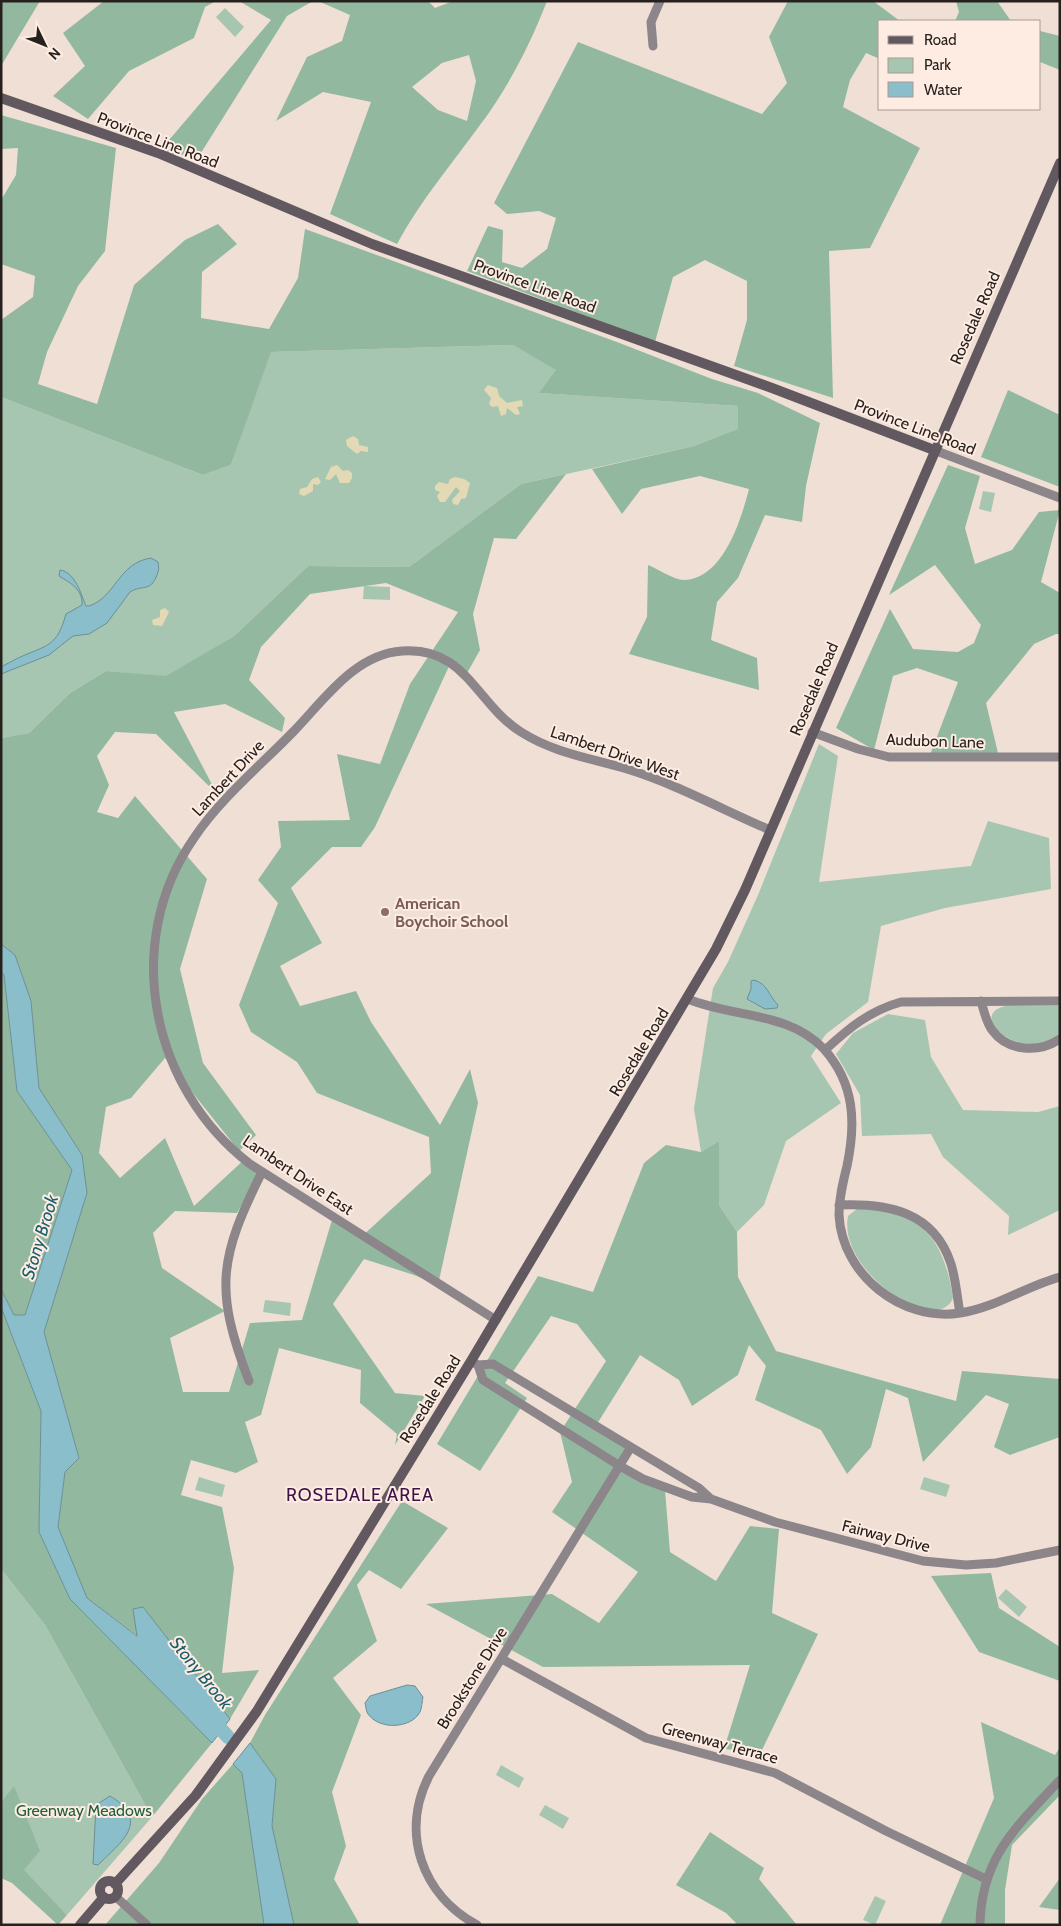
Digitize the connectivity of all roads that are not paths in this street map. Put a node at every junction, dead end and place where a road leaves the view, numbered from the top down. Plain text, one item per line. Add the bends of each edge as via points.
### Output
1 (660, 1) edge
2 (653, 46) dead end
3 (1, 98) edge
4 (1060, 163) edge
5 (934, 450) junction
6 (1060, 498) edge
7 (338, 686) joint
8 (812, 732) junction
9 (1060, 757) edge
10 (770, 830) junction
11 (162, 907) joint
12 (688, 999) junction
13 (981, 1001) junction
14 (1060, 1001) edge
15 (1060, 1039) edge
16 (825, 1050) junction
17 (262, 1172) junction
18 (839, 1205) junction
19 (1060, 1277) edge
20 (960, 1313) junction
21 (496, 1320) junction
22 (474, 1363) junction
23 (249, 1381) dead end
24 (631, 1447) junction
25 (620, 1466) junction
26 (711, 1499) junction
27 (1060, 1550) edge
28 (502, 1659) junction
29 (1060, 1780) edge
30 (986, 1879) junction
31 (115, 1884) junction
32 (116, 1896) junction
33 (104, 1897) junction
34 (80, 1925) edge
35 (147, 1925) edge
36 (477, 1925) edge
37 (980, 1925) edge

1 - 2 street via 651,22
3 - 5 street, Province Line Road via 158,153 380,247
4 - 5 street, Rosedale Road
5 - 6 street, Province Line Road
5 - 8 street, Rosedale Road
7 - 10 street, Lambert Drive West via 358,667 380,655 404,650 441,657 462,671 500,716 524,734 563,752 645,776
7 - 11 street, Lambert Drive via 208,820 181,858
8 - 9 street, Audubon Lane via 871,753 908,758
8 - 10 street, Rosedale Road
10 - 12 street, Rosedale Road via 727,927
11 - 17 street, Lambert Drive East via 156,937 155,985 159,1020 169,1056 187,1096 209,1127 235,1153
12 - 16 street via 718,1010 783,1022
12 - 21 street, Rosedale Road
13 - 14 street
13 - 15 street via 991,1030 1004,1042 1034,1048
13 - 16 street via 914,1001 886,1006 859,1020
16 - 18 street via 843,1077 852,1106 853,1136
17 - 21 street, Lambert Drive East
17 - 23 street via 233,1234 226,1270 228,1318
18 - 20 street via 846,1245 872,1284 892,1300 917,1310
18 - 20 street via 895,1208 928,1228 941,1243 950,1262
19 - 20 street
21 - 22 street, Rosedale Road
22 - 24 street, Fairway Drive via 493,1364
22 - 25 street, Fairway Drive via 483,1380
22 - 31 street, Rosedale Road via 245,1729 175,1821
24 - 25 street, Brookstone Drive
24 - 26 street, Fairway Drive via 699,1488
25 - 26 street, Fairway Drive via 658,1485 698,1499
25 - 28 street, Brookstone Drive
26 - 27 street, Fairway Drive via 774,1522 923,1561 996,1564
28 - 30 street, Greenway Terrace via 646,1738 776,1773
28 - 36 street, Brookstone Drive via 429,1776 418,1802 416,1818 419,1853 433,1886 452,1908
29 - 30 street via 1007,1838
30 - 37 street
31 - 32 street via 118,1888
31 - 33 street, Rosedale Road via 107,1882 102,1885
32 - 33 street via 112,1899
32 - 35 street
33 - 34 street, Rosedale Road

